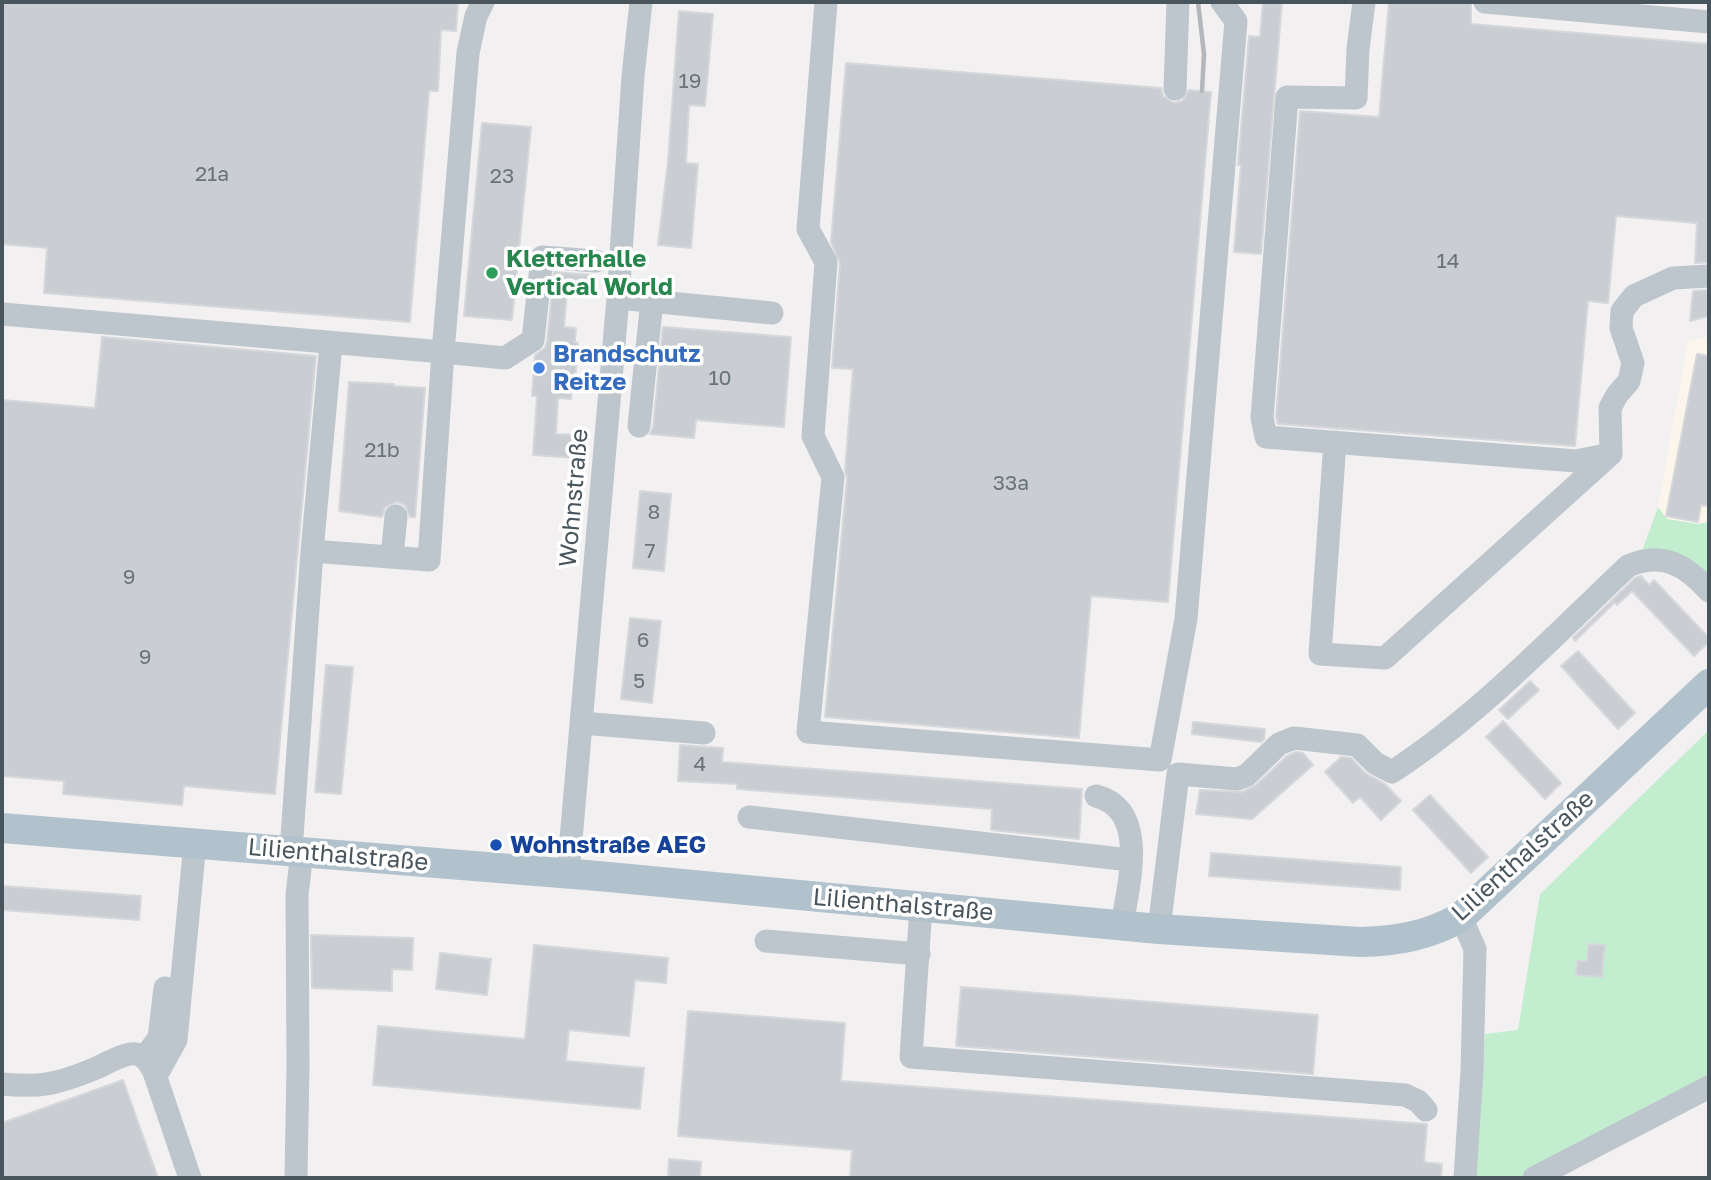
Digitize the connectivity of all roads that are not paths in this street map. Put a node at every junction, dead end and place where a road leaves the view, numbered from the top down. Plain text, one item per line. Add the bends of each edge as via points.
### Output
1 (483, 2) edge
2 (641, 2) edge
3 (826, 2) edge
4 (1178, 2) edge
5 (1222, 2) edge
6 (1364, 2) edge
7 (1485, 2) edge
8 (1709, 22) edge
9 (1175, 89) dead end
10 (596, 261) dead end
11 (1709, 276) edge
12 (618, 298) junction
13 (652, 300) junction
14 (772, 313) dead end
15 (2, 314) edge
16 (331, 344) junction
17 (443, 352) junction
18 (639, 426) dead end
19 (1335, 442) junction
20 (1611, 454) junction
21 (396, 516) dead end
22 (312, 551) junction
23 (392, 557) junction
24 (1709, 591) edge
25 (1709, 684) edge
26 (581, 723) junction
27 (704, 733) dead end
28 (1096, 796) dead end
29 (749, 817) dead end
30 (2, 828) edge
31 (187, 843) junction
32 (296, 851) junction
33 (1130, 860) junction
34 (568, 874) junction
35 (921, 906) junction
36 (1461, 917) junction
37 (1122, 925) junction
38 (1159, 929) junction
39 (766, 941) dead end
40 (919, 954) junction
41 (150, 1067) junction
42 (2, 1084) edge
43 (1709, 1087) edge
44 (1426, 1110) dead end
45 (190, 1178) edge
46 (300, 1178) edge
47 (1465, 1178) edge
48 (1534, 1178) edge

1 - 17 street via 468,53
2 - 12 street, Wohnstraße
3 - 5 street via 808,229 826,262 813,436 833,477 808,732 1160,760 1185,619 1236,21
4 - 9 street
6 - 19 street via 1356,98 1287,96 1262,418 1266,438
7 - 8 street
10 - 17 street via 542,257 533,340 506,358
11 - 20 street via 1672,278 1634,296 1622,312 1621,328 1633,363 1629,382 1610,408
12 - 13 street
12 - 26 street, Wohnstraße
13 - 14 street
13 - 18 street
15 - 16 street
16 - 17 street
16 - 22 street
17 - 23 street via 429,560
19 - 20 street via 1576,461
19 - 20 street via 1320,654 1385,658
21 - 23 street
22 - 23 street
22 - 32 street
24 - 38 street via 1684,568 1665,561 1643,560 1628,566 1462,721 1392,772 1357,745 1294,738 1279,744 1237,779 1178,774
25 - 36 main road, Lilienthalstraße
26 - 27 street
26 - 34 street, Wohnstraße
28 - 33 street via 1113,803 1126,818 1132,841
29 - 33 street
30 - 31 main road, Lilienthalstraße
31 - 32 main road, Lilienthalstraße
31 - 41 street via 159,1038
32 - 34 main road, Lilienthalstraße
32 - 46 street
33 - 37 street
34 - 35 main road, Lilienthalstraße
35 - 37 main road, Lilienthalstraße
35 - 40 street
36 - 38 main road, Lilienthalstraße via 1431,933 1383,942
36 - 47 street via 1475,949
37 - 38 main road, Lilienthalstraße
39 - 40 street
40 - 44 street via 911,1057 1405,1095
41 - 42 street via 129,1054 65,1081 39,1087
41 - 45 street
43 - 48 street

